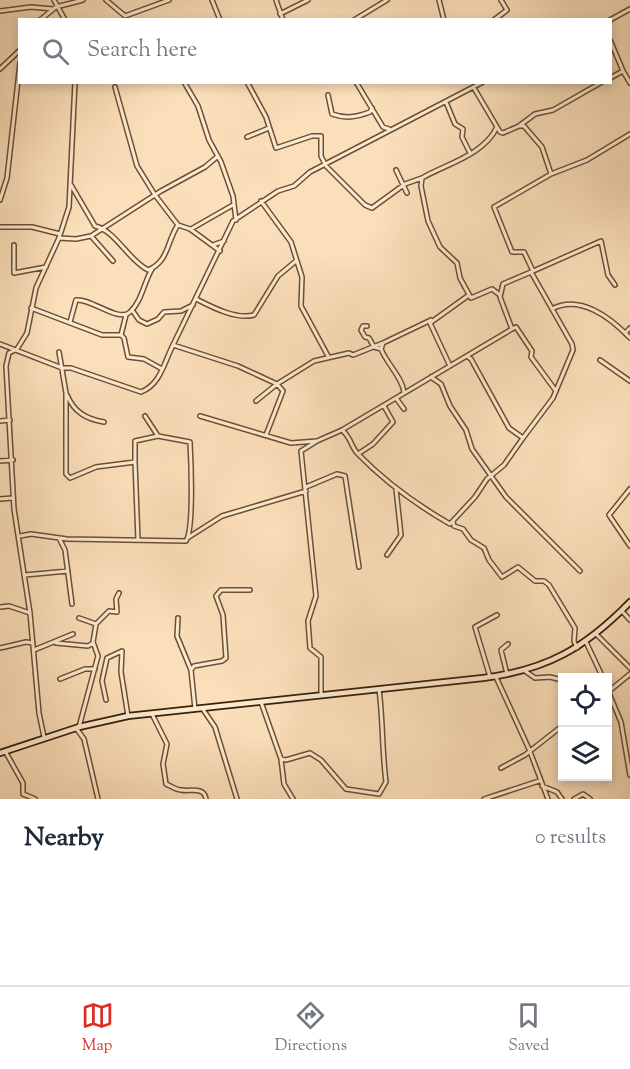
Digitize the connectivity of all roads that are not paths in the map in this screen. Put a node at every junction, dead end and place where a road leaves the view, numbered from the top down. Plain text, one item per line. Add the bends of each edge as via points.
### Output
1 (54, 0) edge
2 (83, 0) edge
3 (106, 0) edge
4 (169, 0) edge
5 (212, 0) edge
6 (276, 0) edge
7 (308, 0) edge
8 (387, 0) edge
9 (439, 0) edge
10 (501, 0) edge
11 (55, 8) junction
12 (630, 9) edge
13 (0, 11) edge
14 (280, 14) junction
15 (42, 18) edge
16 (63, 18) edge
17 (219, 18) edge
18 (282, 18) edge
19 (359, 18) edge
20 (444, 18) edge
21 (497, 18) edge
22 (612, 19) edge
23 (612, 45) edge
24 (18, 52) edge
25 (0, 69) edge
26 (622, 71) junction
27 (612, 77) edge
28 (18, 81) edge
29 (630, 83) edge
30 (75, 84) edge
31 (185, 84) edge
32 (248, 84) edge
33 (357, 84) edge
34 (480, 84) edge
35 (598, 84) edge
36 (114, 87) dead end
37 (474, 88) junction
38 (328, 95) dead end
39 (446, 102) junction
40 (372, 108) junction
41 (519, 126) junction
42 (497, 127) junction
43 (269, 128) junction
44 (390, 129) junction
45 (630, 134) edge
46 (247, 137) dead end
47 (470, 153) junction
48 (218, 156) junction
49 (326, 165) junction
50 (396, 170) dead end
51 (551, 174) junction
52 (422, 178) junction
53 (405, 184) junction
54 (71, 185) junction
55 (407, 192) dead end
56 (155, 195) junction
57 (0, 200) edge
58 (261, 201) junction
59 (233, 205) junction
60 (236, 220) junction
61 (178, 225) junction
62 (0, 227) edge
63 (103, 228) junction
64 (191, 230) junction
65 (59, 236) junction
66 (92, 236) junction
67 (224, 241) junction
68 (14, 245) dead end
69 (213, 245) junction
70 (220, 251) junction
71 (296, 260) junction
72 (113, 261) dead end
73 (46, 267) junction
74 (152, 269) junction
75 (532, 272) junction
76 (615, 285) dead end
77 (469, 295) junction
78 (500, 295) junction
79 (196, 299) junction
80 (193, 305) junction
81 (31, 308) junction
82 (552, 309) junction
83 (132, 310) junction
84 (126, 315) junction
85 (431, 320) junction
86 (70, 322) junction
87 (367, 326) dead end
88 (630, 328) edge
89 (512, 329) junction
90 (625, 333) junction
91 (122, 335) junction
92 (630, 338) edge
93 (383, 343) junction
94 (0, 344) edge
95 (172, 345) junction
96 (374, 347) junction
97 (17, 349) junction
98 (381, 349) junction
99 (59, 352) dead end
100 (328, 356) junction
101 (467, 356) junction
102 (600, 360) dead end
103 (450, 366) junction
104 (62, 368) junction
105 (162, 369) junction
106 (431, 377) junction
107 (630, 381) edge
108 (277, 384) junction
109 (404, 392) junction
110 (556, 392) junction
111 (66, 393) junction
112 (396, 398) junction
113 (256, 401) dead end
114 (384, 406) junction
115 (404, 409) dead end
116 (145, 416) dead end
117 (200, 416) dead end
118 (10, 420) junction
119 (0, 421) edge
120 (104, 422) dead end
121 (342, 430) junction
122 (267, 435) junction
123 (158, 436) junction
124 (523, 438) junction
125 (317, 441) junction
126 (291, 443) junction
127 (301, 451) junction
128 (358, 454) junction
129 (12, 460) junction
130 (0, 461) edge
131 (135, 462) junction
132 (492, 475) junction
133 (396, 488) junction
134 (306, 489) junction
135 (630, 489) edge
136 (13, 498) junction
137 (0, 499) edge
138 (453, 521) junction
139 (20, 536) junction
140 (189, 537) junction
141 (59, 538) junction
142 (138, 540) junction
143 (630, 546) edge
144 (387, 555) dead end
145 (359, 567) dead end
146 (68, 571) junction
147 (580, 571) dead end
148 (25, 575) junction
149 (250, 590) dead end
150 (119, 593) dead end
151 (630, 602) edge
152 (72, 604) dead end
153 (0, 607) edge
154 (622, 611) junction
155 (30, 613) junction
156 (497, 615) dead end
157 (79, 618) dead end
158 (178, 618) dead end
159 (630, 620) edge
160 (96, 624) junction
161 (73, 634) dead end
162 (597, 634) junction
163 (586, 642) junction
164 (33, 643) junction
165 (54, 643) junction
166 (94, 643) junction
167 (508, 644) dead end
168 (0, 648) edge
169 (577, 648) junction
170 (34, 650) junction
171 (630, 668) edge
172 (95, 669) junction
173 (191, 670) junction
174 (525, 671) junction
175 (601, 673) edge
176 (507, 674) junction
177 (630, 674) edge
178 (493, 677) junction
179 (60, 679) dead end
180 (558, 679) edge
181 (379, 689) junction
182 (612, 689) edge
183 (321, 695) junction
184 (106, 700) dead end
185 (612, 701) edge
186 (261, 702) junction
187 (202, 708) junction
188 (195, 709) junction
189 (151, 713) junction
190 (128, 716) junction
191 (561, 727) edge
192 (78, 728) junction
193 (45, 738) junction
194 (530, 751) junction
195 (2, 752) edge
196 (281, 759) junction
197 (501, 768) dead end
198 (630, 775) edge
199 (540, 781) junction
200 (542, 786) junction
201 (97, 798) edge
202 (35, 799) edge
203 (206, 799) edge
204 (237, 799) edge
205 (293, 799) edge
206 (484, 799) edge
207 (548, 799) edge
208 (562, 799) edge
209 (574, 799) edge
210 (590, 799) edge

1 - 11 street
2 - 11 street
3 - 4 street via 125,16
5 - 17 street
6 - 14 street
7 - 14 street
8 - 19 street
9 - 20 street
10 - 21 street via 507,10
11 - 13 street
11 - 15 street
11 - 16 street
12 - 22 street
14 - 18 street
23 - 26 street
24 - 25 street
26 - 27 street
26 - 29 street
28 - 57 street via 7,178
30 - 54 street
31 - 48 street
32 - 43 street
33 - 40 street
34 - 37 street
35 - 41 street via 552,110 535,114
36 - 56 street via 137,166
37 - 39 street
37 - 42 street
38 - 40 street via 332,114 337,116 356,117
39 - 44 street
39 - 47 street via 455,124 463,129 462,137
40 - 44 street via 383,127
41 - 42 street via 503,133
41 - 51 street via 537,139
42 - 47 street
43 - 46 street
43 - 49 street via 276,148 321,136 321,156
44 - 49 street
45 - 51 street via 587,160
47 - 52 street
48 - 56 street
48 - 59 street
49 - 53 street via 351,193 372,208
49 - 58 street
50 - 53 street
51 - 75 street via 494,207 512,252 524,252
52 - 53 street
52 - 77 street via 428,221 440,247 457,263
53 - 55 street
54 - 63 street via 95,226
54 - 65 street via 69,207
56 - 61 street
56 - 63 street
58 - 60 street
58 - 71 street via 283,228
59 - 60 street
59 - 64 street
60 - 67 street
61 - 64 street
61 - 74 street via 169,250
62 - 65 street via 32,227
63 - 66 street
63 - 74 street via 144,268
64 - 69 street
65 - 66 street
65 - 73 street
66 - 72 street
67 - 69 street
67 - 70 street
68 - 73 street via 14,273
69 - 70 street
70 - 79 street
71 - 79 street via 278,276 254,315 228,312
71 - 100 street via 302,277 301,306
73 - 81 street
74 - 83 street
75 - 76 street via 601,241 608,275
75 - 78 street via 502,284
75 - 82 street
77 - 78 street via 471,298 492,290
77 - 85 street
78 - 89 street
79 - 80 street
80 - 83 street via 181,311 164,312 147,324
80 - 95 street
81 - 86 street
81 - 97 street via 27,333
82 - 90 street via 562,304 580,304
82 - 110 street via 573,350
83 - 84 street
84 - 86 street via 76,300
84 - 91 street
85 - 93 street
85 - 103 street
86 - 91 street via 102,335
87 - 96 street via 361,330
88 - 90 street
89 - 101 street
89 - 110 street via 516,327
90 - 92 street
91 - 105 street via 128,357 144,359
93 - 96 street
93 - 98 street
94 - 97 street
95 - 105 street
95 - 108 street via 219,359
96 - 98 street
96 - 100 street via 353,355
97 - 104 street
97 - 118 street via 9,353 6,366
98 - 109 street
99 - 104 street
100 - 108 street
101 - 103 street
101 - 124 street via 509,428
102 - 107 street
103 - 106 street
104 - 105 street via 141,392 151,388
104 - 111 street
106 - 109 street
106 - 132 street via 441,384 472,449
108 - 113 street
108 - 122 street via 283,391
109 - 112 street
110 - 124 street
111 - 120 street via 76,410 87,418
111 - 131 street via 66,474 70,478 96,467
112 - 114 street
112 - 115 street
114 - 121 street
114 - 128 street via 393,422
116 - 123 street
117 - 122 street
118 - 119 street
118 - 129 street
121 - 125 street
121 - 128 street
122 - 126 street
123 - 131 street via 135,441
123 - 140 street via 190,442
124 - 132 street
125 - 126 street
125 - 127 street
126 - 127 street
127 - 134 street
128 - 133 street
129 - 130 street
129 - 136 street
131 - 142 street
132 - 138 street
132 - 147 street via 506,497
133 - 138 street via 450,524
133 - 144 street via 400,535
134 - 140 street via 222,516
134 - 145 street via 337,474 345,476
134 - 183 street via 316,596 309,615 309,638 310,648 321,657
135 - 143 street via 609,514
136 - 137 street
136 - 139 street
138 - 169 street via 454,526 464,529 471,540 484,548 501,577 518,567 535,581 549,585 575,628
139 - 141 street
139 - 148 street
140 - 142 street via 186,541
141 - 142 street
141 - 146 street
146 - 148 street
146 - 152 street
148 - 155 street
149 - 173 street via 221,590 216,596 223,615 226,657
150 - 160 street via 117,612 109,611
151 - 154 street
153 - 155 street
154 - 159 street
154 - 162 street
155 - 164 street
156 - 178 street via 475,627
157 - 160 street
158 - 173 street via 177,636
160 - 166 street
161 - 165 street
162 - 163 street
162 - 171 street
163 - 169 street
163 - 175 street
164 - 168 street
164 - 170 street
165 - 166 street
165 - 170 street
166 - 172 street via 98,656
167 - 176 street via 501,650
169 - 174 street
170 - 193 street
172 - 179 street
172 - 192 street
173 - 188 street
174 - 176 street
174 - 180 street via 535,678
176 - 178 street
177 - 182 street
178 - 181 street
178 - 194 street
181 - 183 street
181 - 196 street via 386,782 379,794 346,789 310,753
183 - 186 street
184 - 190 street via 102,681 107,658 122,651
185 - 198 street via 621,722
186 - 187 street
186 - 196 street
187 - 188 street
187 - 204 street via 215,727
188 - 189 street
189 - 190 street
189 - 203 street via 167,744 163,764 166,784 202,792
190 - 192 street
191 - 194 street
192 - 193 street
192 - 201 street
193 - 195 street
194 - 197 street
194 - 199 street
195 - 202 street via 22,783 22,794
196 - 205 street via 284,784
199 - 200 street
199 - 206 street
200 - 207 street
200 - 208 street via 557,792
209 - 210 street via 583,794

